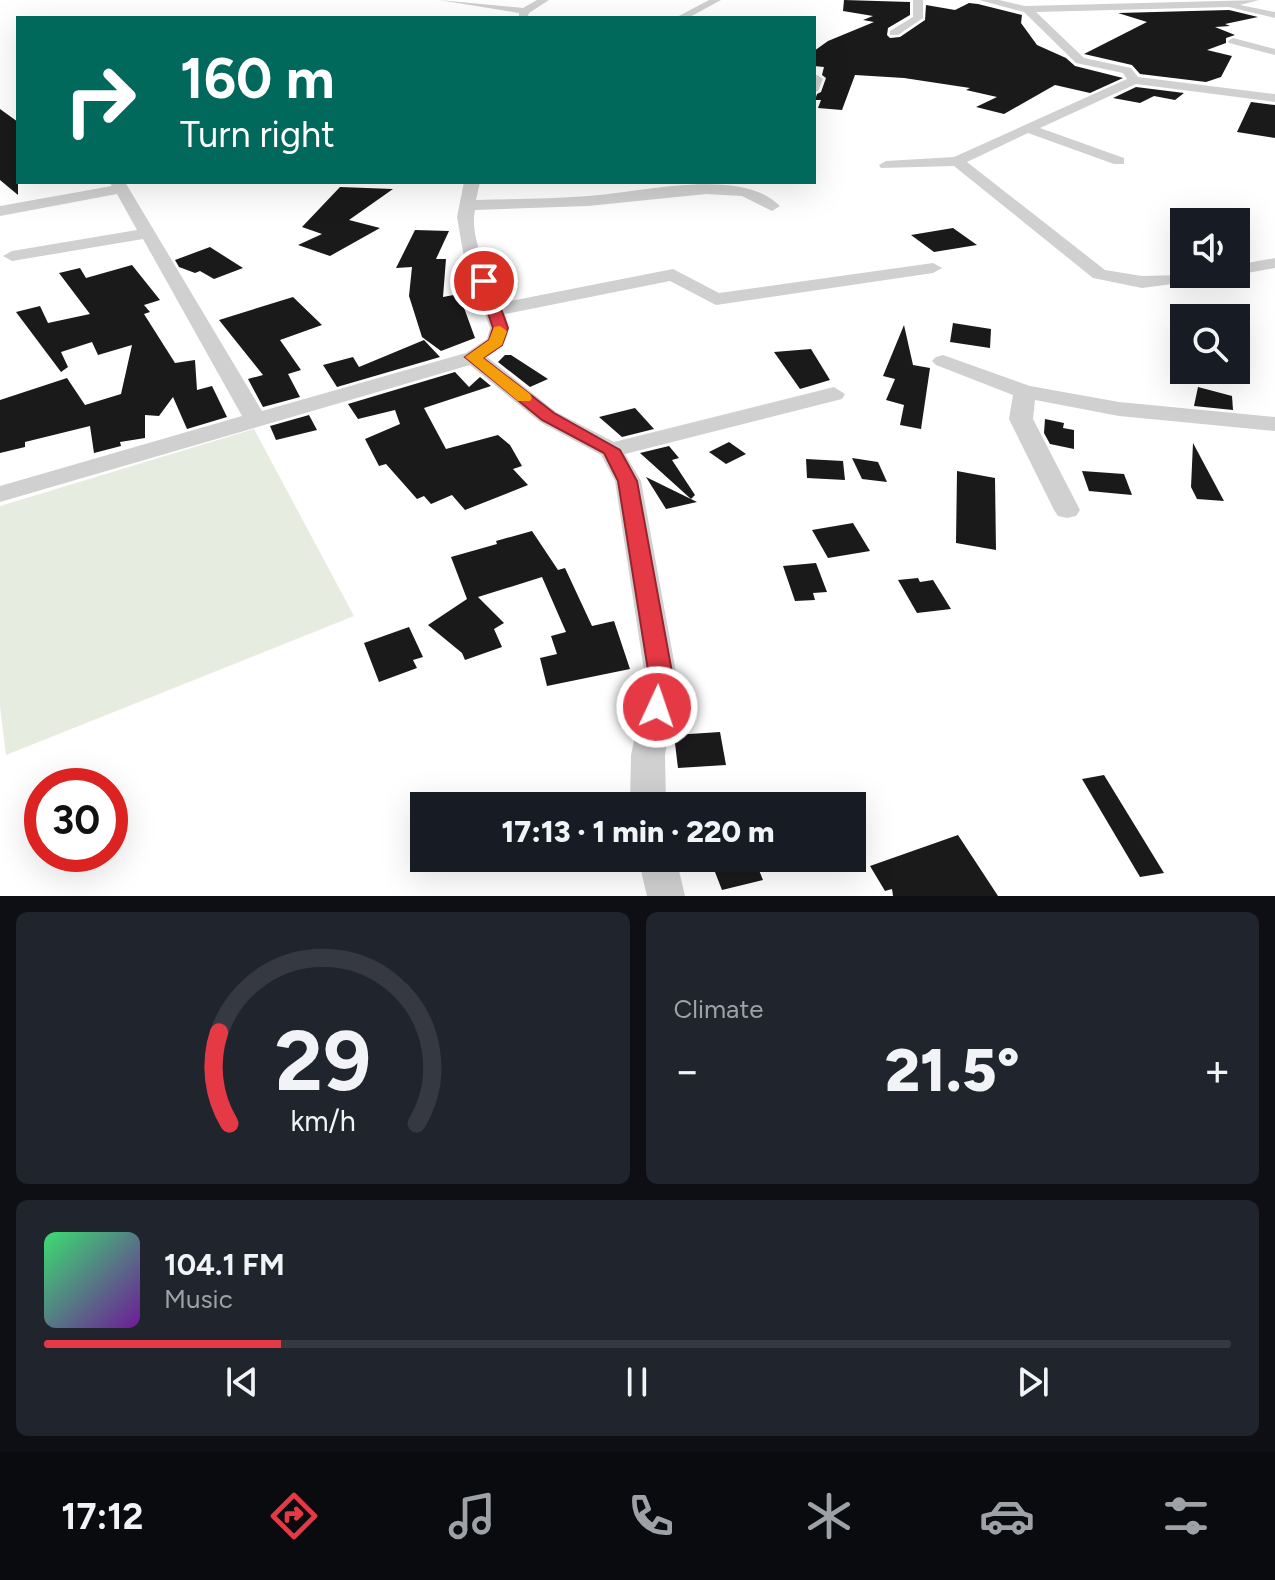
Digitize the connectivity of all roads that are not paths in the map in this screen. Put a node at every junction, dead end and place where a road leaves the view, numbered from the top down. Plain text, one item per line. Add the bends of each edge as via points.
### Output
1 (444, 0) edge
2 (544, 0) edge
3 (716, 0) edge
4 (918, 0) edge
5 (984, 0) edge
6 (1202, 0) edge
7 (1254, 0) edge
8 (1225, 5) junction
9 (1025, 9) junction
10 (1275, 15) edge
11 (525, 16) edge
12 (684, 16) edge
13 (894, 33) dead end
14 (1233, 41) dead end
15 (1275, 52) edge
16 (1134, 80) junction
17 (1275, 98) edge
18 (1026, 128) junction
19 (957, 161) junction
20 (1119, 161) dead end
21 (886, 165) dead end
22 (119, 186) edge
23 (469, 193) edge
24 (772, 206) dead end
25 (0, 211) edge
26 (147, 233) junction
27 (12, 256) dead end
28 (1275, 263) edge
29 (1250, 267) edge
30 (933, 268) dead end
31 (1170, 281) edge
32 (496, 310) junction
33 (473, 357) junction
34 (943, 361) dead end
35 (1025, 392) junction
36 (834, 394) dead end
37 (257, 422) junction
38 (1275, 424) edge
39 (611, 450) junction
40 (0, 494) edge
41 (1067, 510) dead end
42 (648, 792) edge
43 (660, 872) edge
44 (666, 896) edge

1 - 11 street
2 - 11 street
3 - 12 street
4 - 13 street via 918,18
5 - 9 street
6 - 8 street
7 - 8 street
8 - 9 street
8 - 10 street
9 - 16 street via 1080,61 1127,70
14 - 15 street
16 - 17 street
16 - 18 street
18 - 19 street
18 - 20 street
19 - 21 street
19 - 31 street via 1099,274 1151,284
22 - 25 street
22 - 26 street
23 - 24 street via 588,201 706,189 745,192
23 - 32 street via 465,217 472,252
26 - 27 street
26 - 37 street
28 - 29 street
30 - 32 street via 716,299 673,275
32 - 33 street via 496,342
33 - 37 street
33 - 39 street via 548,417
34 - 35 street
35 - 38 street via 1119,409
35 - 41 street via 1021,419
36 - 39 street
37 - 40 street
39 - 42 street via 628,481 662,683 648,755
43 - 44 street

